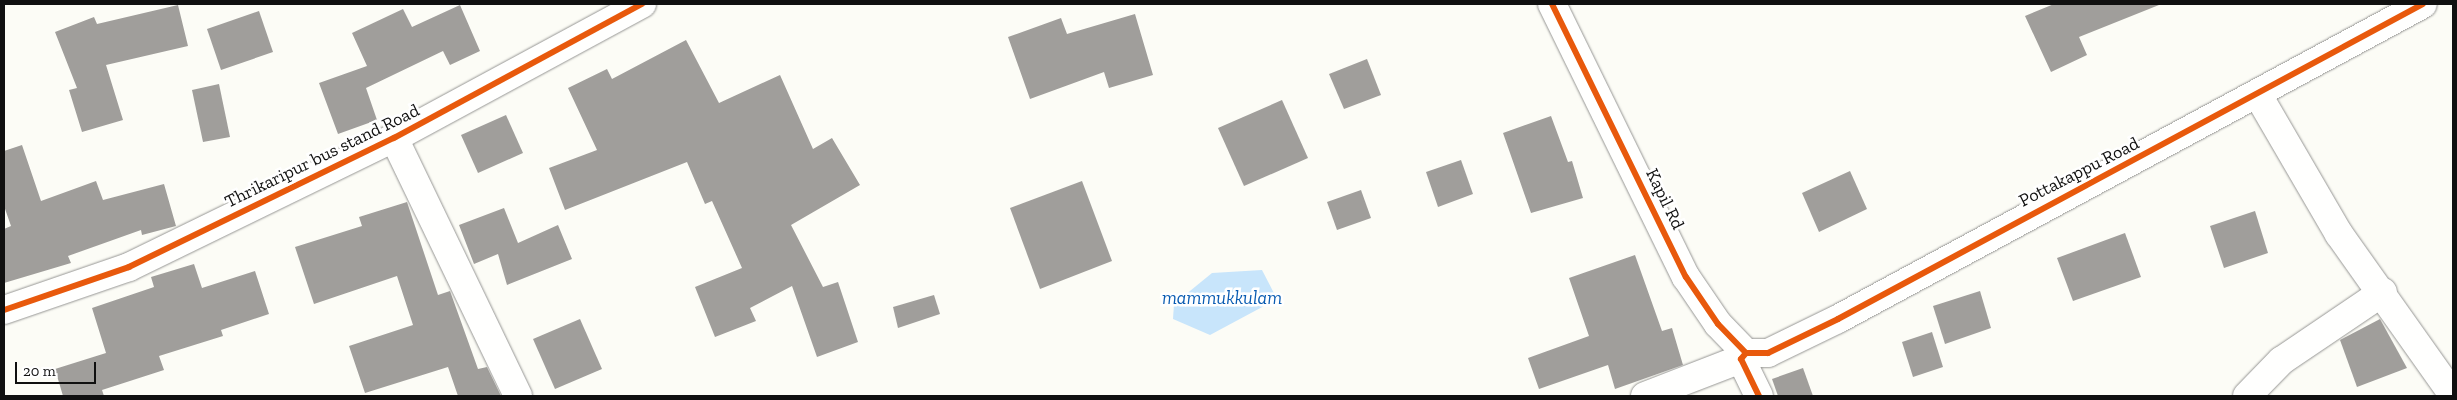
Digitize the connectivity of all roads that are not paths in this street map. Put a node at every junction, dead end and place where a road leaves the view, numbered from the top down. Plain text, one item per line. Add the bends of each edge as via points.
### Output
1 (642, 4) edge
2 (1552, 4) edge
3 (2423, 4) edge
4 (2258, 95) junction
5 (394, 138) junction
6 (2383, 292) junction
7 (4, 310) edge
8 (1743, 356) junction
9 (2453, 395) edge
10 (518, 396) edge
11 (1645, 396) edge
12 (1759, 396) edge
13 (2247, 396) edge

1 - 5 street, Thrikaripur bus stand Road
2 - 8 street, Kapil Rd via 1686,277
3 - 4 street, Pottakappu Road
4 - 6 street via 2339,234
4 - 8 street, Pottakappu Road via 1976,242 1838,319 1768,353
5 - 7 street, Thrikaripur bus stand Road via 129,267
5 - 10 street
6 - 9 street
6 - 13 street via 2281,361
8 - 11 street, Pottakappu Road
8 - 12 street, Kapil Rd

